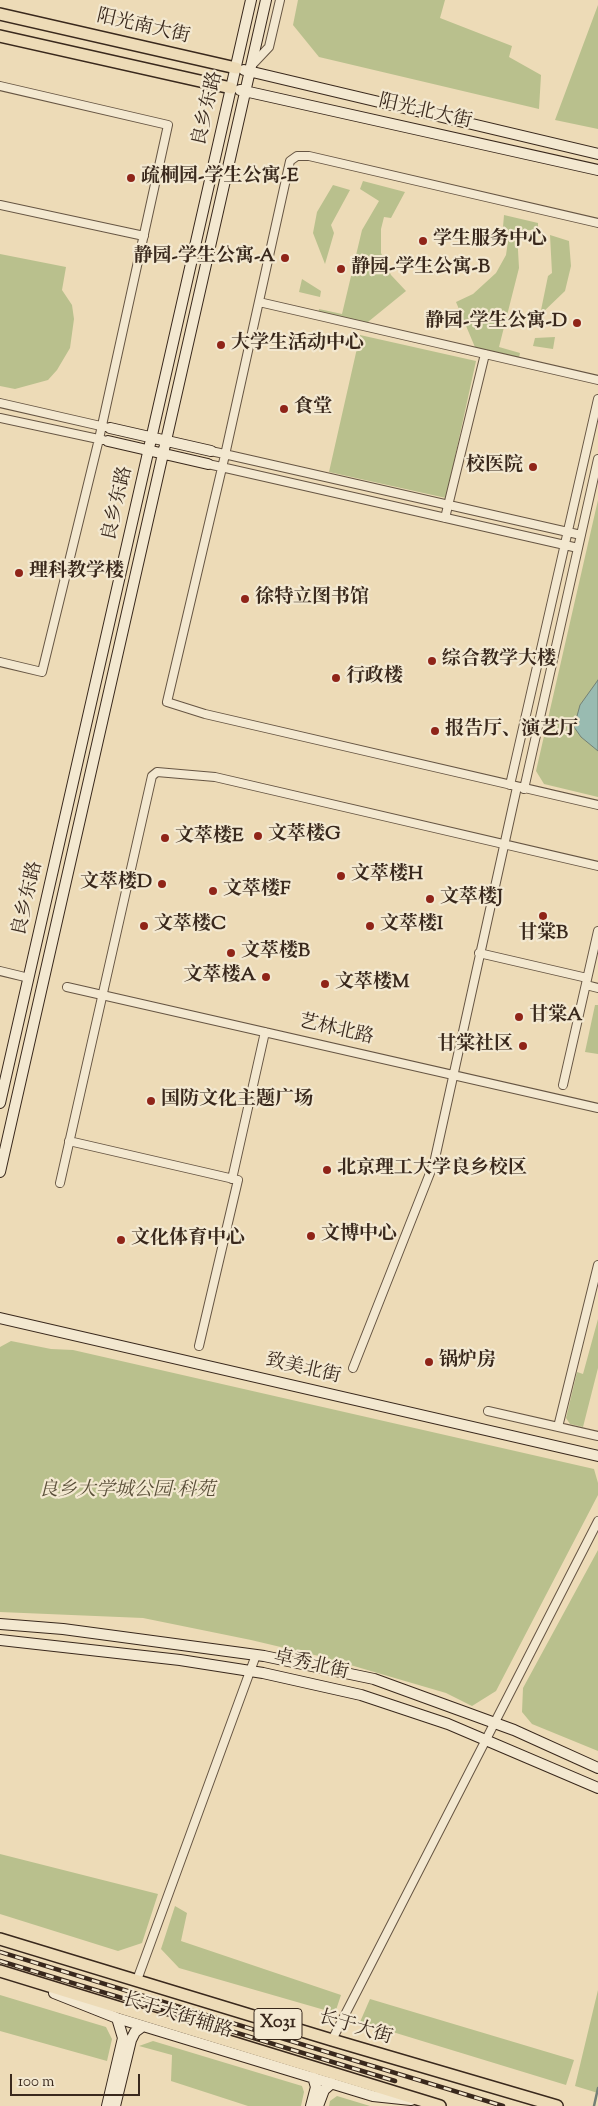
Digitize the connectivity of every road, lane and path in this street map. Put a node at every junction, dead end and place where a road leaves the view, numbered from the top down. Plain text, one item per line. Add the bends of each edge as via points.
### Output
1 (251, 0) edge
2 (266, 0) edge
3 (280, 0) edge
4 (0, 14) edge
5 (0, 36) edge
6 (236, 68) junction
7 (250, 69) junction
8 (0, 86) edge
9 (231, 88) junction
10 (244, 91) junction
11 (598, 154) edge
12 (598, 170) edge
13 (0, 205) edge
14 (598, 223) edge
15 (144, 236) junction
16 (259, 302) junction
17 (484, 354) junction
18 (598, 380) edge
19 (598, 400) edge
20 (0, 403) edge
21 (0, 418) edge
22 (106, 427) junction
23 (152, 438) junction
24 (103, 440) junction
25 (165, 441) junction
26 (149, 451) junction
27 (212, 451) joint
28 (162, 454) junction
29 (225, 455) junction
30 (598, 460) edge
31 (208, 464) joint
32 (222, 467) junction
33 (448, 505) junction
34 (445, 518) junction
35 (568, 532) junction
36 (581, 534) junction
37 (564, 545) junction
38 (578, 548) junction
39 (0, 662) edge
40 (89, 720) junction
41 (101, 723) junction
42 (517, 787) junction
43 (598, 806) edge
44 (503, 845) junction
45 (598, 866) edge
46 (598, 931) edge
47 (479, 954) junction
48 (0, 971) edge
49 (29, 978) junction
50 (587, 981) junction
51 (67, 986) dead end
52 (598, 988) edge
53 (103, 995) junction
54 (265, 1032) junction
55 (452, 1074) junction
56 (563, 1085) dead end
57 (0, 1103) edge
58 (598, 1108) edge
59 (70, 1141) junction
60 (0, 1172) edge
61 (232, 1179) junction
62 (60, 1183) dead end
63 (598, 1265) edge
64 (0, 1318) edge
65 (199, 1346) dead end
66 (353, 1368) dead end
67 (488, 1411) dead end
68 (558, 1427) junction
69 (598, 1436) edge
70 (598, 1456) edge
71 (598, 1521) edge
72 (0, 1624) edge
73 (0, 1640) edge
74 (256, 1655) junction
75 (250, 1671) junction
76 (494, 1722) junction
77 (485, 1739) junction
78 (598, 1768) edge
79 (598, 1788) edge
80 (0, 1938) edge
81 (5, 1972) edge
82 (138, 1980) junction
83 (117, 2018) junction
84 (144, 2026) junction
85 (332, 2040) junction
86 (313, 2077) junction
87 (332, 2083) junction
88 (426, 2102) junction
89 (107, 2106) edge
90 (115, 2106) edge
91 (311, 2106) edge
92 (318, 2106) edge
93 (440, 2106) edge
94 (558, 2106) edge

1 - 6 main road, 良乡东路
2 - 7 main road, 良乡东路
3 - 7 street via 269,47
4 - 6 main road, 阳光南大街
5 - 9 main road, 阳光南大街
6 - 7 main road, 阳光南大街
6 - 9 main road, 良乡东路
7 - 10 main road, 良乡东路
7 - 11 main road, 阳光北大街
8 - 15 street via 168,125
9 - 10 main road, 阳光南大街
9 - 23 main road, 良乡东路
10 - 12 main road, 阳光北大街
10 - 25 main road, 良乡东路
13 - 15 street
14 - 16 street via 298,156 290,161
15 - 22 street
16 - 17 street
16 - 29 street
17 - 18 street
17 - 33 street
19 - 35 street
20 - 22 street
21 - 24 street
22 - 23 main road
22 - 24 street
23 - 25 main road
23 - 26 main road, 良乡东路
24 - 26 main road
24 - 39 street via 42,672
25 - 27 main road
25 - 28 main road, 良乡东路
26 - 28 main road
26 - 40 main road, 良乡东路
27 - 29 street
28 - 31 main road
28 - 41 main road, 良乡东路
29 - 32 street
29 - 33 street
30 - 36 street
31 - 32 street
32 - 34 street
32 - 42 street via 166,702
33 - 34 street
33 - 35 street
34 - 37 street
35 - 36 street
35 - 37 street
36 - 38 street
37 - 38 street
37 - 42 street
38 - 42 street
40 - 41 main road
40 - 49 main road, 良乡东路
41 - 60 main road, 良乡东路
42 - 43 street
42 - 44 street
44 - 45 street
44 - 47 street
44 - 53 street via 215,777 157,772 152,776
46 - 50 street
47 - 50 street
47 - 55 street
48 - 49 street
49 - 57 main road, 良乡东路
50 - 52 street
50 - 56 street
51 - 53 street, 艺林北路
53 - 54 street, 艺林北路
53 - 59 street
54 - 55 street, 艺林北路
54 - 61 street
55 - 58 street, 艺林北路
55 - 66 street via 434,1163
59 - 61 street
59 - 62 street
61 - 65 street via 238,1180
63 - 68 street
64 - 70 main road, 致美北街
67 - 68 street
68 - 69 street
71 - 76 street
72 - 74 main road, 卓秀北街 via 63,1629
73 - 75 main road, 卓秀北街
74 - 75 street
74 - 76 main road, 卓秀北街 via 374,1679
75 - 77 main road, 卓秀北街 via 361,1695
75 - 82 street
76 - 77 street
76 - 78 main road, 卓秀北街
77 - 79 main road, 卓秀北街
77 - 85 street
80 - 82 main road, 长于大街 / X031
81 - 83 main road, 长于大街辅路 via 32,1986
81 - 88 main road, X031
82 - 85 main road, 长于大街 / X031
83 - 84 main road, 长于大街辅路
83 - 89 main road via 122,2038
84 - 86 main road, 长于大街辅路
84 - 90 main road via 135,2032 131,2040
85 - 94 main road, 长于大街 / X031
86 - 87 main road, 长于大街辅路
86 - 91 main road via 316,2087
87 - 88 main road, 长于大街辅路 via 373,2096
87 - 92 main road via 324,2090
88 - 93 main road, X031

